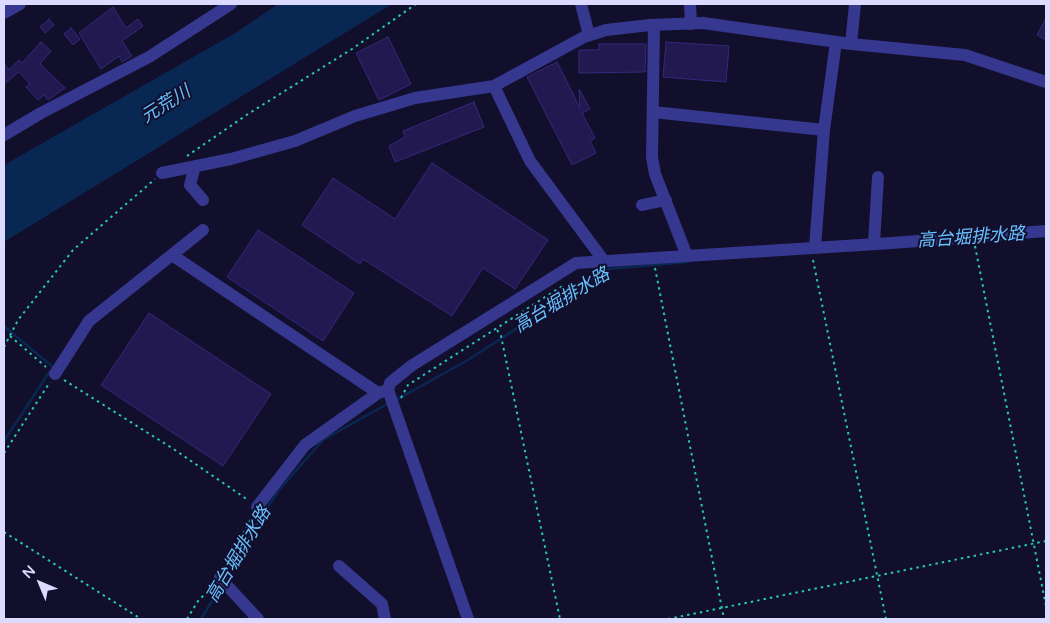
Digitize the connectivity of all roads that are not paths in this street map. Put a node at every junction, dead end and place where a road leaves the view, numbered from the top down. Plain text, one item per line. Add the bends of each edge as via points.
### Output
1 (20, 4) edge
2 (581, 4) edge
3 (690, 4) edge
4 (855, 4) edge
5 (225, 5) edge
6 (4, 13) edge
7 (654, 24) junction
8 (691, 24) junction
9 (589, 35) junction
10 (836, 42) junction
11 (851, 44) junction
12 (1046, 82) edge
13 (494, 86) junction
14 (653, 112) junction
15 (824, 130) junction
16 (4, 135) edge
17 (195, 166) junction
18 (162, 173) dead end
19 (878, 177) dead end
20 (203, 200) dead end
21 (666, 200) junction
22 (642, 205) dead end
23 (203, 230) dead end
24 (1046, 231) edge
25 (874, 243) junction
26 (813, 247) junction
27 (172, 255) junction
28 (687, 256) junction
29 (604, 260) junction
30 (55, 374) road end
31 (385, 393) junction
32 (257, 507) road end
33 (339, 566) dead end
34 (220, 578) road end
35 (258, 619) edge
36 (385, 619) edge
37 (468, 619) edge

1 - 6 street
2 - 9 street
3 - 8 street
4 - 11 street
5 - 16 street via 149,57
7 - 8 street
7 - 9 street
7 - 14 street
8 - 10 street
9 - 13 street
10 - 11 street
10 - 15 street
11 - 12 street via 965,56
13 - 17 street via 415,98 355,116 295,141
13 - 29 street via 530,161
14 - 15 street
14 - 21 street via 652,157
15 - 26 street
17 - 18 street
17 - 20 street via 190,185
19 - 25 street
21 - 22 street
21 - 28 street
23 - 27 street
24 - 25 street
25 - 26 street
26 - 28 street
27 - 30 street via 89,321
27 - 31 street
28 - 29 street
29 - 31 street via 576,263 563,270 411,366 390,383
31 - 32 street via 305,445
31 - 37 street
33 - 36 street via 382,604
34 - 35 street

